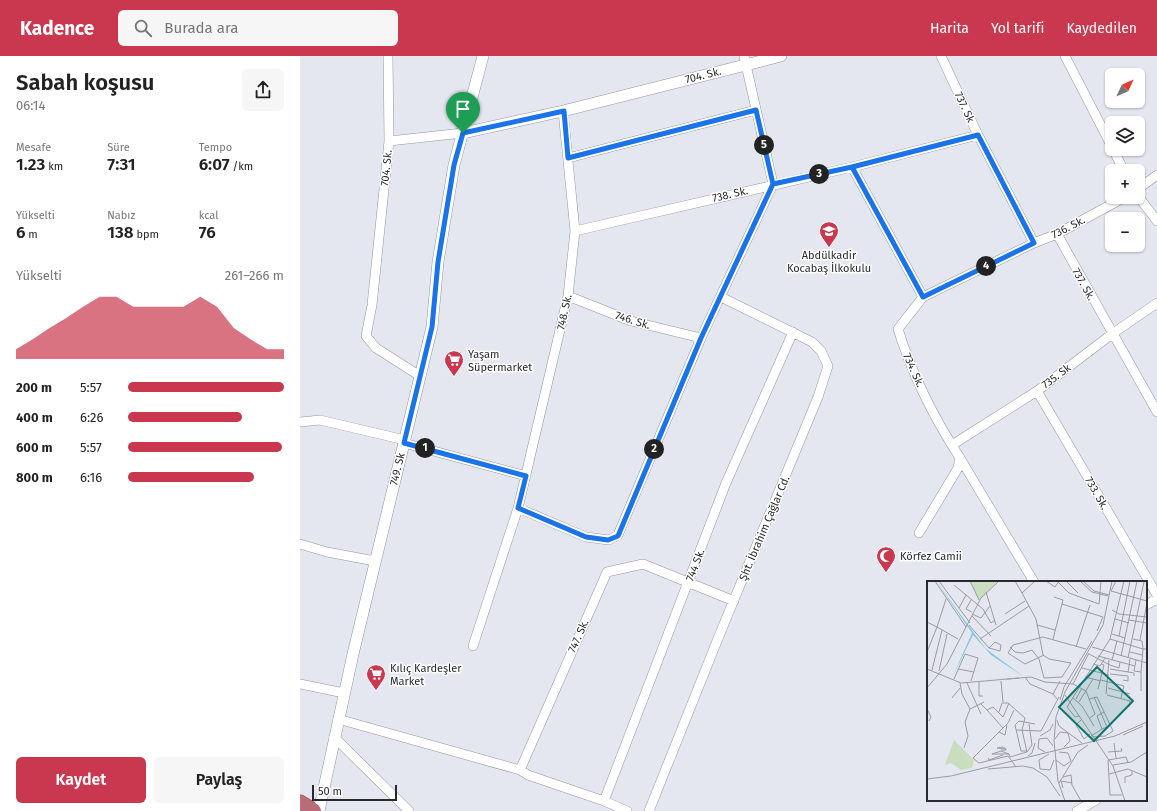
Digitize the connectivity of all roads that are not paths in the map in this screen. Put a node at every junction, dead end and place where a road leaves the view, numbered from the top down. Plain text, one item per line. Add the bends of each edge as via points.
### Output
1 (388, 56) edge
2 (483, 56) edge
3 (781, 56) edge
4 (941, 56) edge
5 (1065, 56) edge
6 (745, 60) edge
7 (756, 110) junction
8 (564, 111) junction
9 (463, 133) junction
10 (1105, 134) edge
11 (978, 135) junction
12 (389, 141) junction
13 (568, 158) junction
14 (852, 167) junction
15 (1157, 175) edge
16 (773, 184) junction
17 (1145, 184) edge
18 (1112, 204) edge
19 (1144, 204) edge
20 (1157, 221) edge
21 (575, 231) junction
22 (1057, 234) junction
23 (1034, 243) junction
24 (568, 296) junction
25 (721, 297) junction
26 (923, 297) junction
27 (1157, 303) edge
28 (793, 332) junction
29 (1112, 334) junction
30 (701, 338) junction
31 (420, 376) junction
32 (1037, 391) junction
33 (1157, 412) edge
34 (300, 422) edge
35 (404, 441) junction
36 (952, 445) junction
37 (960, 458) junction
38 (526, 476) junction
39 (518, 508) junction
40 (919, 533) dead end
41 (300, 544) edge
42 (375, 561) junction
43 (1033, 581) edge
44 (688, 583) junction
45 (1157, 596) edge
46 (1157, 599) edge
47 (734, 601) junction
48 (1147, 604) edge
49 (473, 646) dead end
50 (300, 684) edge
51 (344, 693) junction
52 (338, 719) junction
53 (334, 737) junction
54 (520, 770) junction
55 (604, 801) junction
56 (1094, 801) edge
57 (309, 808) edge
58 (409, 811) edge
59 (627, 811) edge
60 (649, 811) edge
61 (1077, 811) edge

1 - 12 street
2 - 9 street, 749. Sk
3 - 6 street, 704. Sk.
4 - 11 street, 737. Sk
5 - 10 street
6 - 7 street
6 - 8 street, 704. Sk.
7 - 13 street
7 - 16 street
8 - 9 street, 704. Sk.
8 - 13 street, 748. Sk.
9 - 12 street, 704. Sk.
9 - 31 street, 749. Sk via 454,165 438,262 432,327
11 - 14 street, 738. Sk.
11 - 23 street, 737. Sk
12 - 31 street, 704. Sk. via 372,305 366,336 376,348
13 - 21 street, 748. Sk.
14 - 16 street, 738. Sk.
14 - 26 street
15 - 17 street
16 - 21 street, 738. Sk.
16 - 25 street
18 - 22 street, 736. Sk.
19 - 20 street
21 - 24 street, 748. Sk.
22 - 23 street, 736. Sk.
22 - 29 street, 737. Sk.
23 - 26 street, 736. Sk.
24 - 30 street, 746. Sk. via 631,321
24 - 38 street, 748. Sk.
25 - 28 street, Şht. İbrahim Çağlar Cd.
25 - 30 street
26 - 36 street, 734. Sk. via 898,329 906,355
27 - 29 street, 735. Sk
28 - 44 street, 744 Sk. via 726,483
28 - 47 street, Şht. İbrahim Çağlar Cd. via 812,342 821,351 828,366 818,397
29 - 32 street, 735. Sk
29 - 33 street, 737. Sk.
30 - 39 street via 618,536 608,540 586,537
31 - 35 street, 749. Sk
32 - 36 street, 735. Sk
32 - 45 street, 733. Sk.
34 - 35 street via 320,420
35 - 38 street
35 - 42 street, 749. Sk
36 - 37 street
37 - 40 street via 958,468
37 - 43 street
38 - 39 street, 748. Sk.
39 - 49 street, 748. Sk.
41 - 42 street
42 - 51 street, 749. Sk
44 - 47 street
44 - 54 street, 747. Sk. via 643,564 607,572
44 - 55 street, 744 Sk.
46 - 48 street
47 - 60 street, Şht. İbrahim Çağlar Cd.
50 - 51 street
51 - 52 street, 749. Sk
52 - 53 street, 749. Sk
52 - 54 street
53 - 57 street, 749. Sk
53 - 58 street
54 - 55 street
55 - 59 street
56 - 61 street

